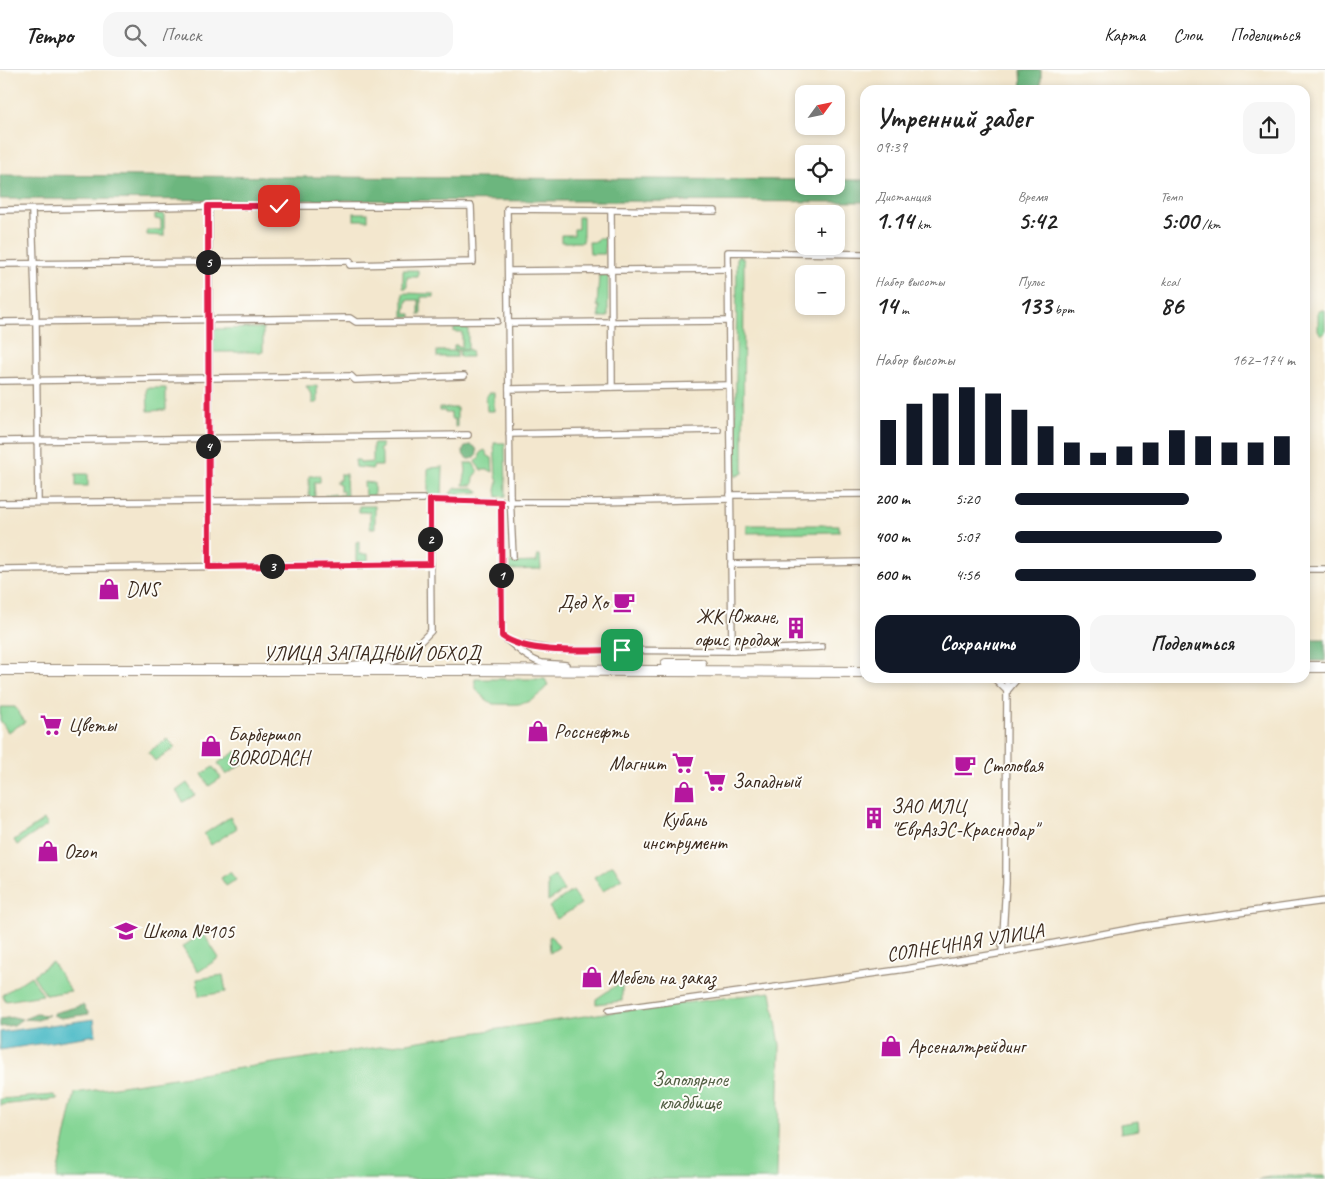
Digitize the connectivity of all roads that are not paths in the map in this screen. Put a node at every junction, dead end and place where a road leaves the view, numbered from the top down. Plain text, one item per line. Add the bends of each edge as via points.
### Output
1 (208, 206) junction
2 (0, 210) edge
3 (610, 210) junction
4 (715, 210) dead end
5 (32, 211) junction
6 (860, 254) edge
7 (208, 261) junction
8 (0, 264) edge
9 (34, 264) junction
10 (728, 269) junction
11 (508, 270) junction
12 (612, 270) junction
13 (208, 320) junction
14 (496, 321) dead end
15 (729, 321) junction
16 (0, 322) edge
17 (36, 322) junction
18 (612, 322) junction
19 (508, 323) junction
20 (464, 376) dead end
21 (208, 378) junction
22 (0, 381) edge
23 (37, 381) junction
24 (730, 385) junction
25 (612, 387) junction
26 (509, 389) junction
27 (718, 430) dead end
28 (509, 434) junction
29 (468, 435) dead end
30 (208, 439) junction
31 (37, 440) junction
32 (0, 441) edge
33 (860, 494) edge
34 (730, 497) junction
35 (423, 499) dead end
36 (208, 500) junction
37 (510, 501) junction
38 (38, 502) junction
39 (501, 502) junction
40 (0, 503) edge
41 (513, 556) dead end
42 (860, 562) edge
43 (430, 564) junction
44 (731, 564) junction
45 (209, 567) junction
46 (0, 569) edge
47 (1310, 569) edge
48 (1325, 569) edge
49 (511, 643) junction
50 (822, 647) dead end
51 (732, 651) junction
52 (0, 664) edge
53 (351, 665) junction
54 (566, 665) junction
55 (860, 666) edge
56 (1310, 667) edge
57 (1325, 667) edge
58 (0, 670) edge
59 (860, 672) edge
60 (1310, 673) edge
61 (1325, 673) edge
62 (999, 683) edge
63 (1007, 683) edge
64 (1013, 683) edge
65 (1006, 691) junction
66 (1325, 901) edge
67 (1002, 953) junction
68 (609, 1010) dead end

1 - 5 street
1 - 7 street
1 - 7 street via 471,206 473,262
2 - 5 street
3 - 4 street
3 - 11 street via 508,209
3 - 12 street
5 - 9 street
6 - 10 street via 728,252
7 - 9 street
7 - 13 street
8 - 9 street
9 - 17 street
10 - 12 street
10 - 15 street
11 - 12 street
11 - 19 street
12 - 18 street
13 - 14 street
13 - 17 street
13 - 21 street
15 - 18 street
15 - 24 street
16 - 17 street
17 - 23 street
18 - 19 street
18 - 25 street
19 - 26 street
20 - 21 street via 355,380 351,376
21 - 23 street
21 - 30 street
22 - 23 street
23 - 31 street
24 - 25 street
24 - 34 street
25 - 26 street
26 - 28 street
27 - 28 street
28 - 37 street
29 - 30 street
30 - 31 street
30 - 36 street
31 - 32 street
31 - 38 street
33 - 34 street
34 - 37 street via 594,502
34 - 44 street
35 - 36 street
36 - 38 street
36 - 45 street
37 - 39 street
37 - 41 street
38 - 40 street
39 - 43 street via 430,500
39 - 49 street via 502,636
42 - 44 street
43 - 45 street
43 - 53 street via 431,631 401,659
44 - 51 street
45 - 46 street
47 - 48 street
49 - 51 street via 554,650
49 - 54 street via 535,660
50 - 51 street
52 - 53 highway, УЛИЦА ЗАПАДНЫЙ ОБХОД
53 - 54 highway, УЛИЦА ЗАПАДНЫЙ ОБХОД
54 - 55 highway, УЛИЦА ЗАПАДНЫЙ ОБХОД
56 - 57 highway
58 - 59 highway, УЛИЦА ЗАПАДНЫЙ ОБХОД
60 - 61 highway
62 - 65 street
63 - 65 street
64 - 65 street
65 - 67 street via 1006,883
66 - 67 street, СОЛНЕЧНАЯ УЛИЦА via 1145,926
67 - 68 street, СОЛНЕЧНАЯ УЛИЦА

